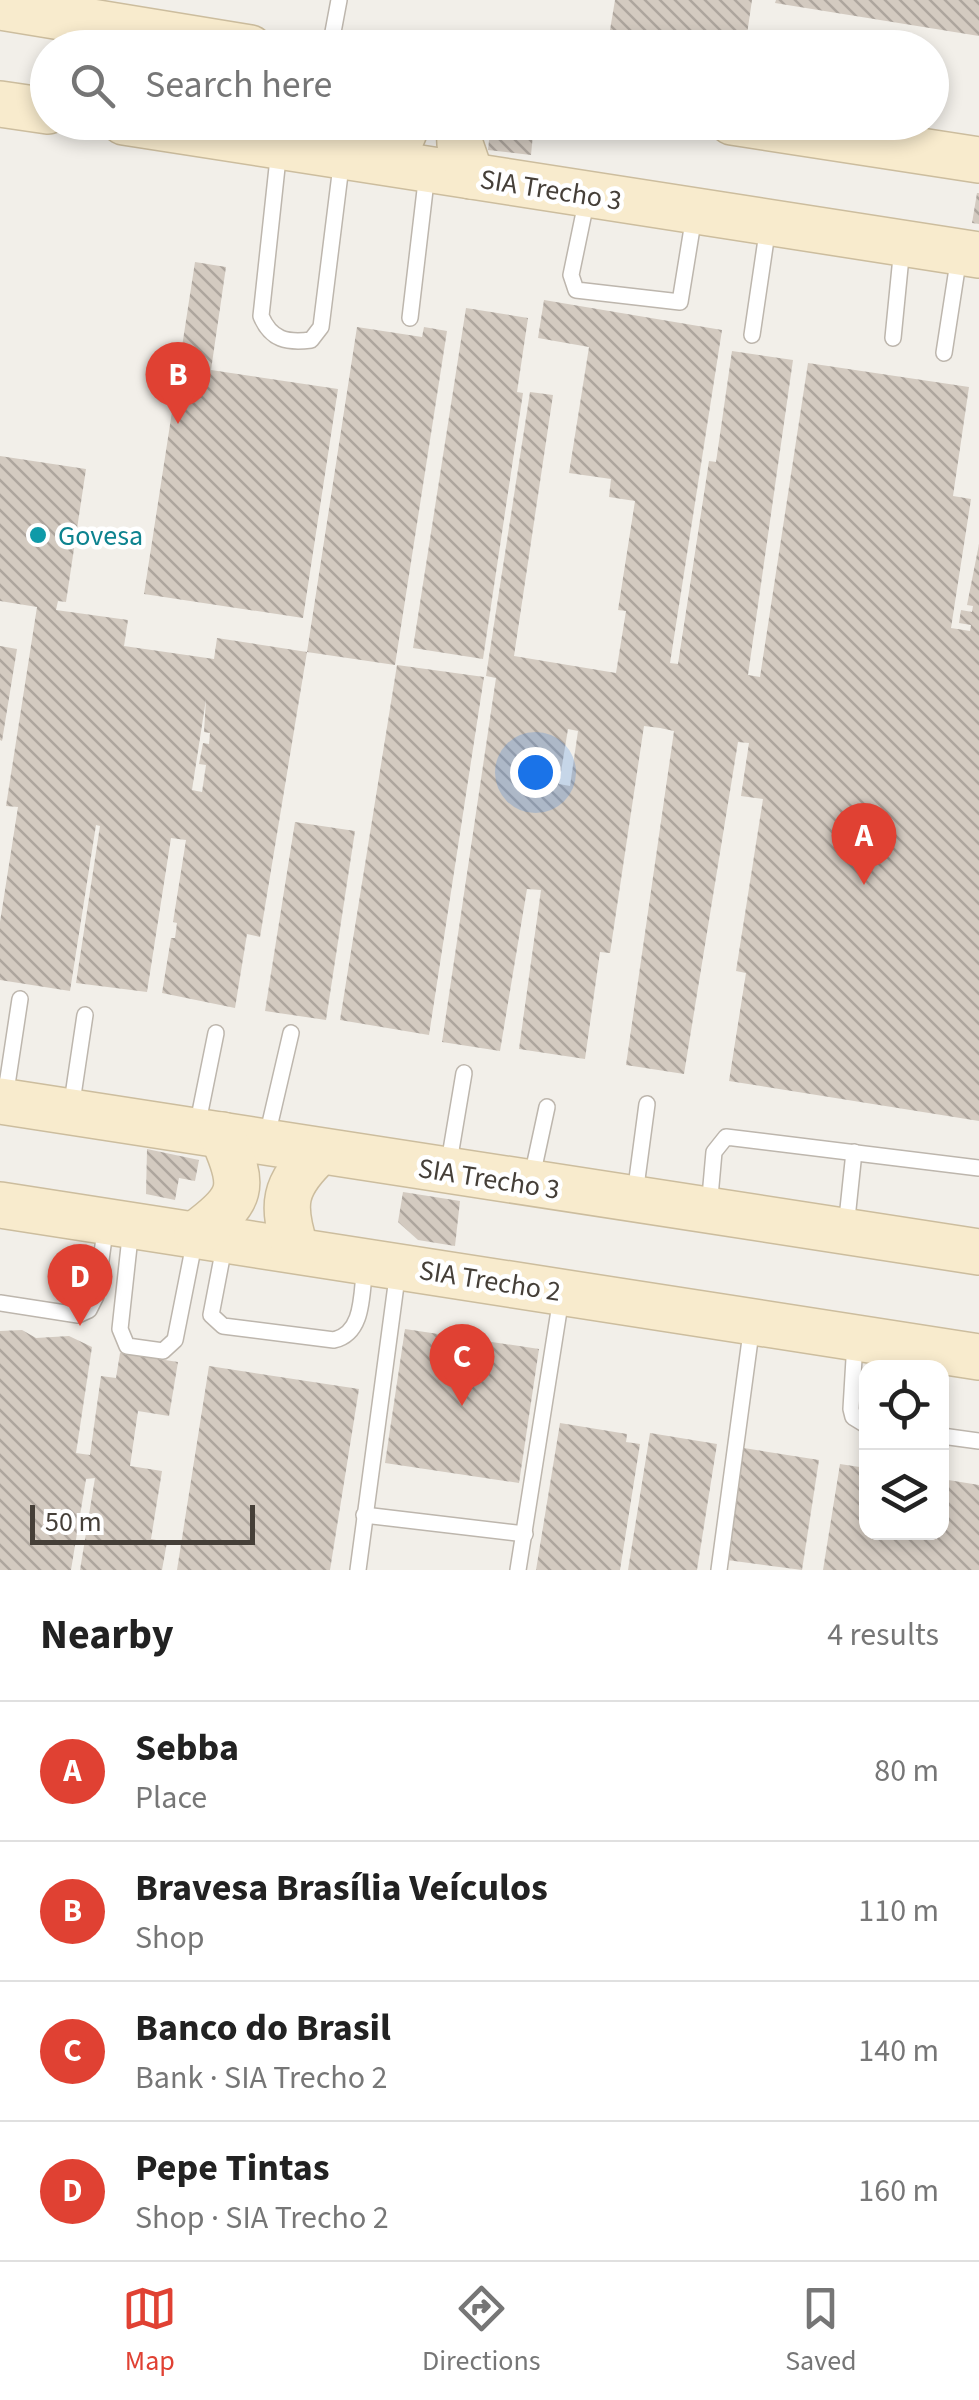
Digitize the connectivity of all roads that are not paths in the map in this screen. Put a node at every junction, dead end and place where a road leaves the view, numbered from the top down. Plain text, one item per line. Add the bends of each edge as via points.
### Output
1 (338, 0) edge
2 (20, 6) edge
3 (81, 10) edge
4 (170, 30) edge
5 (333, 30) edge
6 (0, 104) edge
7 (30, 108) edge
8 (241, 140) edge
9 (400, 140) edge
10 (460, 140) edge
11 (849, 140) edge
12 (280, 146) junction
13 (362, 158) junction
14 (979, 160) edge
15 (449, 173) junction
16 (588, 194) junction
17 (695, 211) junction
18 (769, 222) junction
19 (903, 243) junction
20 (969, 253) edge
21 (410, 318) dead end
22 (752, 335) dead end
23 (893, 338) dead end
24 (944, 353) dead end
25 (20, 998) dead end
26 (86, 1014) dead end
27 (216, 1032) dead end
28 (291, 1033) dead end
29 (464, 1074) dead end
30 (2, 1102) edge
31 (647, 1104) dead end
32 (547, 1107) dead end
33 (71, 1112) junction
34 (228, 1137) junction
35 (319, 1152) junction
36 (854, 1152) junction
37 (979, 1168) edge
38 (448, 1172) junction
39 (531, 1184) junction
40 (634, 1200) junction
41 (1, 1210) edge
42 (708, 1211) junction
43 (119, 1222) junction
44 (845, 1232) junction
45 (211, 1236) junction
46 (296, 1250) junction
47 (979, 1252) edge
48 (382, 1264) junction
49 (562, 1292) junction
50 (0, 1303) edge
51 (752, 1322) junction
52 (855, 1338) junction
53 (979, 1357) edge
54 (859, 1421) edge
55 (949, 1437) edge
56 (979, 1441) edge
57 (364, 1515) junction
58 (525, 1534) junction
59 (358, 1570) edge
60 (518, 1570) edge
61 (719, 1570) edge

1 - 5 lane
2 - 3 main road
3 - 4 main road
6 - 7 main road
8 - 12 main road, SIA Trecho 3
9 - 13 main road
10 - 15 main road
11 - 14 main road
12 - 13 main road, SIA Trecho 3
12 - 13 lane via 261,316 276,338 292,342 311,340 321,327
13 - 15 main road, SIA Trecho 3
15 - 16 main road, SIA Trecho 3
15 - 21 lane
16 - 17 main road, SIA Trecho 3
16 - 17 lane via 571,275 576,290 680,302
17 - 18 main road, SIA Trecho 3
18 - 19 main road, SIA Trecho 3
18 - 22 lane
19 - 20 main road, SIA Trecho 3
19 - 23 lane
20 - 24 lane
25 - 30 lane
26 - 33 lane
27 - 34 lane
28 - 34 lane
29 - 38 lane
30 - 33 main road, SIA Trecho 3
31 - 40 lane
32 - 39 lane
33 - 34 main road, SIA Trecho 3
34 - 35 main road, SIA Trecho 3
34 - 45 main road via 239,1190
35 - 38 main road, SIA Trecho 3
35 - 46 main road via 295,1175 287,1197 286,1221
36 - 37 lane
36 - 42 lane via 726,1137 714,1152
36 - 44 lane
38 - 39 main road, SIA Trecho 3
39 - 40 main road, SIA Trecho 3
40 - 42 main road, SIA Trecho 3
41 - 43 main road, SIA Trecho 2
42 - 44 main road, SIA Trecho 3
43 - 45 main road, SIA Trecho 2
43 - 45 lane via 120,1330 126,1346 163,1351 176,1340
43 - 50 lane via 89,1310 78,1315
44 - 47 main road, SIA Trecho 3
45 - 46 main road, SIA Trecho 2
45 - 48 lane via 211,1315 224,1326 347,1338
46 - 48 main road, SIA Trecho 2
48 - 49 main road, SIA Trecho 2
48 - 57 lane
49 - 51 main road, SIA Trecho 2
49 - 58 lane
51 - 52 main road, SIA Trecho 2
51 - 61 lane
52 - 53 main road, SIA Trecho 2
52 - 54 lane via 851,1409
55 - 56 lane
57 - 58 lane
57 - 59 lane
58 - 60 lane

